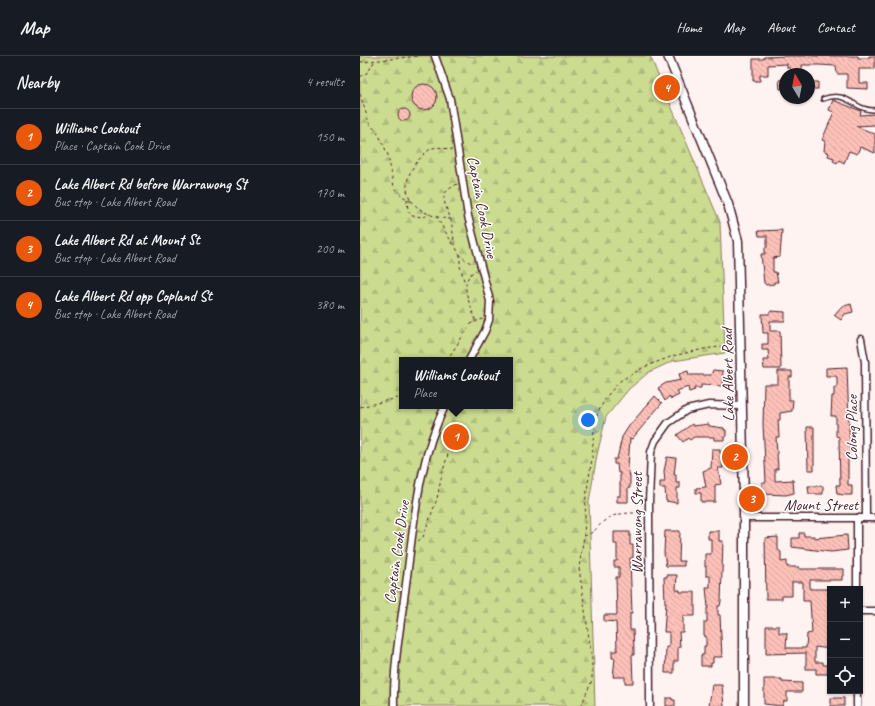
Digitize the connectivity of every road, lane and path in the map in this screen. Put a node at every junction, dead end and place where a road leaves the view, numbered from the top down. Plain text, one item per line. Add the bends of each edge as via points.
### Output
1 (420, 56) edge
2 (435, 56) edge
3 (668, 56) edge
4 (360, 62) edge
5 (374, 62) junction
6 (360, 77) edge
7 (360, 94) edge
8 (823, 99) dead end
9 (875, 110) edge
10 (458, 151) junction
11 (463, 180) junction
12 (407, 199) junction
13 (412, 202) junction
14 (431, 214) junction
15 (436, 216) junction
16 (451, 219) junction
17 (455, 247) junction
18 (460, 253) junction
19 (480, 267) junction
20 (466, 285) junction
21 (489, 318) junction
22 (476, 321) junction
23 (861, 339) dead end
24 (741, 345) junction
25 (449, 357) edge
26 (471, 357) edge
27 (399, 398) edge
28 (360, 406) edge
29 (742, 406) junction
30 (444, 409) edge
31 (452, 441) dead end
32 (649, 513) junction
33 (744, 518) junction
34 (857, 518) junction
35 (866, 518) junction
36 (875, 518) edge
37 (584, 536) junction
38 (411, 549) junction
39 (857, 586) edge
40 (863, 611) edge
41 (875, 611) edge
42 (857, 694) edge
43 (394, 706) edge
44 (581, 706) edge
45 (650, 706) edge
46 (744, 706) edge
47 (858, 706) edge

1 - 5 path
2 - 10 street, Captain Cook Drive via 450,99
3 - 24 main road, Lake Albert Road via 734,222 739,260
4 - 5 path
5 - 6 path via 368,72
7 - 12 path via 370,123 378,133 388,155 394,187
8 - 9 lane via 829,96 842,96 866,109
10 - 11 street, Captain Cook Drive
10 - 13 path via 433,148 419,159 407,178 406,189
11 - 16 path via 446,192 444,197
11 - 19 street, Captain Cook Drive
12 - 13 path
12 - 14 path via 408,211 412,216 424,217
13 - 14 path
14 - 15 path
15 - 16 path
15 - 17 path
16 - 17 path
17 - 18 path
18 - 19 path
18 - 20 path via 460,266
19 - 20 path via 470,274
19 - 21 street, Captain Cook Drive via 490,301
20 - 22 path via 465,294
21 - 22 path
21 - 26 street, Captain Cook Drive
22 - 25 path via 466,330
23 - 35 street, Colong Place via 864,362
24 - 29 main road, Lake Albert Road
24 - 37 path via 704,348 644,367 620,381 607,396 598,412 594,428 583,518
27 - 28 path
29 - 32 street, Warrawong Street via 697,407 687,410 668,423 655,441 651,452
29 - 33 main road, Lake Albert Road
30 - 38 street, Captain Cook Drive via 420,480
31 - 38 path via 438,499 428,526 423,537
32 - 37 path via 620,513 605,521 594,533
32 - 45 street, Warrawong Street
33 - 34 street, Mount Street
33 - 46 main road, Lake Albert Road
34 - 35 street, Mount Street
34 - 39 street
35 - 36 street, Mount Street
37 - 44 path via 579,568 592,660 592,680
38 - 43 street, Captain Cook Drive via 396,662
40 - 41 street
42 - 47 street

